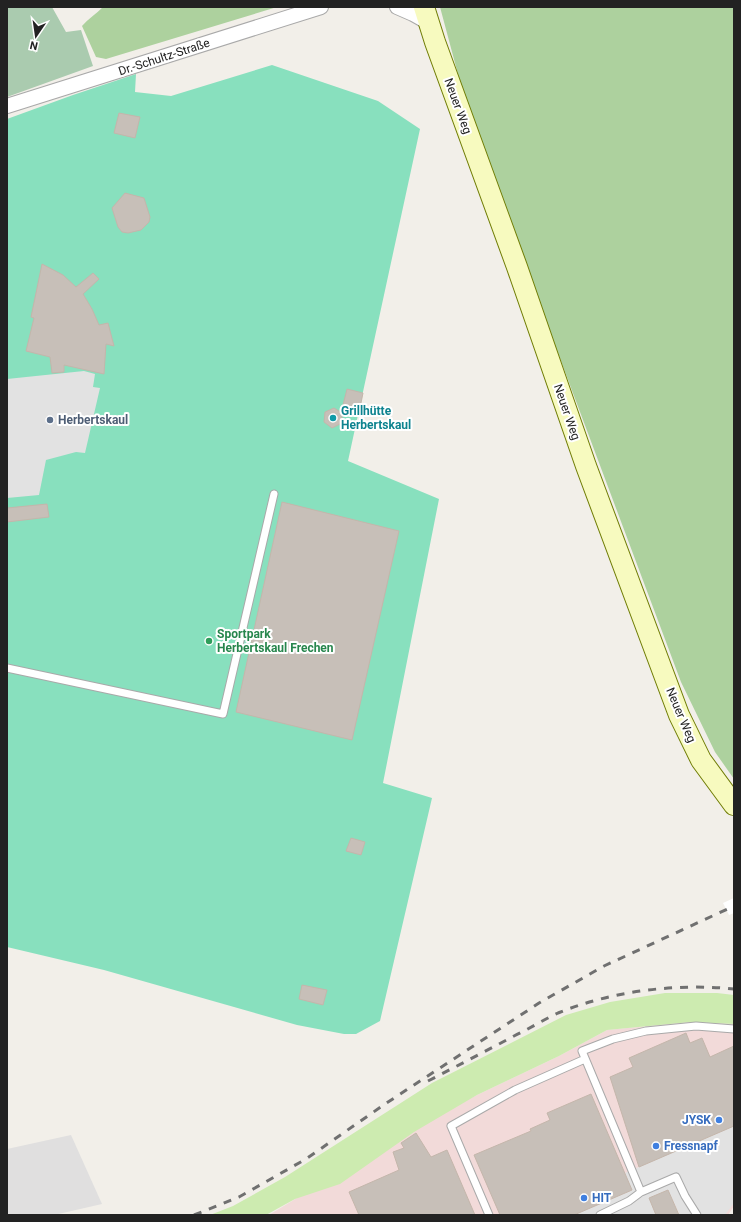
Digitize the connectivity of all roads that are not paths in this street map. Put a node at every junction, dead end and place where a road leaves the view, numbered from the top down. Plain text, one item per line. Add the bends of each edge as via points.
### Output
1 (321, 7) edge
2 (397, 7) edge
3 (427, 15) edge
4 (7, 106) edge
5 (274, 494) dead end
6 (7, 668) edge
7 (734, 805) edge
8 (734, 1029) edge
9 (585, 1059) junction
10 (641, 1192) junction
11 (489, 1215) edge
12 (600, 1215) edge
13 (697, 1215) edge

1 - 4 street, Dr.-Schultz-Straße
2 - 3 street via 413,14
3 - 7 main road, Neuer Weg via 586,466 679,714 701,760
5 - 6 lane via 223,714
8 - 9 lane via 696,1026 646,1031 613,1039 582,1051
9 - 10 lane
9 - 11 lane via 515,1090 451,1126
10 - 12 lane
10 - 13 lane via 676,1177

